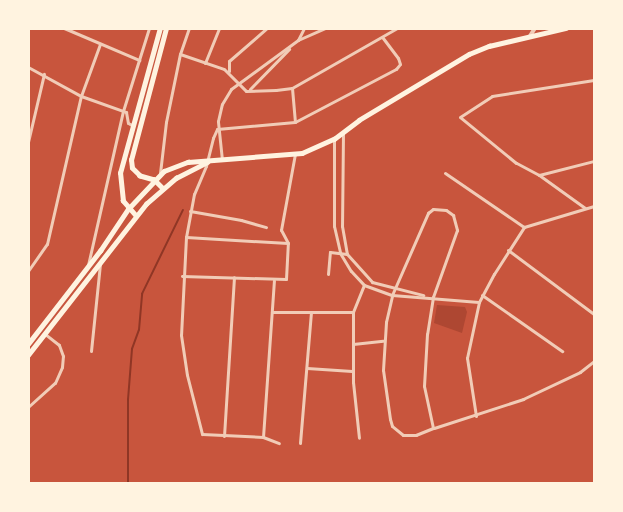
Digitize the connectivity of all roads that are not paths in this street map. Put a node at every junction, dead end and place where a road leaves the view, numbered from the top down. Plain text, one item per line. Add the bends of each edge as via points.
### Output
1 (64, 28) edge
2 (149, 28) edge
3 (160, 28) edge
4 (166, 28) edge
5 (189, 28) edge
6 (219, 28) edge
7 (267, 28) edge
8 (304, 28) edge
9 (325, 28) edge
10 (397, 28) edge
11 (536, 28) edge
12 (566, 28) edge
13 (547, 31) edge
14 (530, 36) junction
15 (382, 37) junction
16 (298, 40) junction
17 (100, 44) junction
18 (293, 44) junction
19 (180, 54) junction
20 (139, 60) junction
21 (205, 63) junction
22 (28, 67) edge
23 (228, 72) junction
24 (44, 74) junction
25 (594, 80) edge
26 (237, 82) junction
27 (292, 88) junction
28 (249, 91) junction
29 (81, 96) junction
30 (123, 111) junction
31 (295, 122) junction
32 (132, 125) junction
33 (218, 129) junction
34 (343, 133) junction
35 (334, 139) junction
36 (28, 142) edge
37 (295, 154) junction
38 (222, 160) junction
39 (594, 161) edge
40 (207, 162) junction
41 (445, 173) dead end
42 (160, 174) junction
43 (539, 175) junction
44 (154, 180) junction
45 (163, 189) junction
46 (594, 206) edge
47 (585, 208) junction
48 (128, 209) junction
49 (190, 211) junction
50 (136, 216) junction
51 (266, 227) dead end
52 (524, 227) junction
53 (186, 237) junction
54 (288, 243) junction
55 (508, 250) junction
56 (340, 253) junction
57 (347, 254) junction
58 (100, 262) junction
59 (87, 268) junction
60 (28, 271) edge
61 (328, 274) dead end
62 (182, 276) junction
63 (234, 277) junction
64 (274, 280) junction
65 (364, 285) junction
66 (395, 289) junction
67 (392, 295) junction
68 (482, 295) junction
69 (433, 297) junction
70 (479, 302) junction
71 (272, 312) junction
72 (353, 312) junction
73 (311, 313) junction
74 (594, 314) edge
75 (45, 334) junction
76 (383, 341) junction
77 (28, 344) edge
78 (353, 344) junction
79 (91, 351) dead end
80 (562, 351) dead end
81 (28, 355) edge
82 (594, 361) edge
83 (307, 368) junction
84 (352, 371) junction
85 (28, 407) edge
86 (476, 416) junction
87 (433, 428) junction
88 (224, 436) junction
89 (263, 437) junction
90 (359, 438) dead end
91 (279, 443) dead end
92 (300, 443) dead end

1 - 17 street
2 - 20 street
3 - 32 main road
4 - 44 main road via 131,160 132,168 140,176
5 - 19 street
6 - 21 street
7 - 23 street via 229,61
8 - 16 street
9 - 16 street
10 - 15 street
11 - 14 street
12 - 13 main road
13 - 14 main road
14 - 34 main road via 489,46 454,61
15 - 27 street
15 - 31 street via 398,58 400,64 396,69
16 - 18 street
17 - 20 street
17 - 29 street
18 - 26 street
18 - 28 street
19 - 21 street
19 - 42 street
20 - 30 street
21 - 23 street
22 - 24 street
23 - 26 street
24 - 29 street
24 - 36 street
25 - 43 street via 492,96 460,117 516,163
26 - 28 street
26 - 33 street via 222,104
27 - 28 street
27 - 31 street
29 - 30 street
29 - 60 street via 47,244
30 - 32 street
30 - 59 street
31 - 33 street
32 - 48 main road via 119,178
33 - 38 street
33 - 40 street
34 - 35 main road
34 - 57 street via 342,226
35 - 37 main road
35 - 56 street via 334,226
37 - 38 main road
37 - 54 street via 281,230
38 - 40 main road
39 - 43 street
40 - 42 main road via 185,162
40 - 45 main road
40 - 49 street
41 - 52 street
42 - 44 main road
43 - 47 street
44 - 45 main road
44 - 48 main road
45 - 50 main road
46 - 47 street
47 - 52 street
48 - 50 main road
48 - 59 main road
49 - 51 street
49 - 53 street
50 - 58 main road
52 - 55 street
53 - 54 street
53 - 62 street
54 - 64 street via 287,277 284,281
55 - 68 street
55 - 74 street
56 - 57 street
56 - 61 street via 330,252
56 - 65 street
57 - 66 street via 368,279
58 - 75 main road
58 - 79 street
59 - 77 main road
62 - 63 street
62 - 88 street via 182,350 189,385 202,434
63 - 64 street
63 - 88 street
64 - 71 street
65 - 67 street
65 - 72 street
66 - 67 street
66 - 69 street
66 - 69 street via 428,213 439,209 453,215 457,230
67 - 69 street
67 - 76 street
68 - 70 street
68 - 80 street
69 - 70 street
69 - 87 street via 424,356 424,386
70 - 86 street via 467,358
71 - 73 street
71 - 89 street
72 - 73 street
72 - 78 street
73 - 83 street
75 - 81 main road
75 - 85 street via 59,345 62,367 55,383
76 - 78 street
76 - 87 street via 393,426 403,435 411,436
78 - 84 street
82 - 86 street via 580,372 523,399
83 - 84 street
83 - 92 street
84 - 90 street
86 - 87 street
88 - 89 street
89 - 91 street

